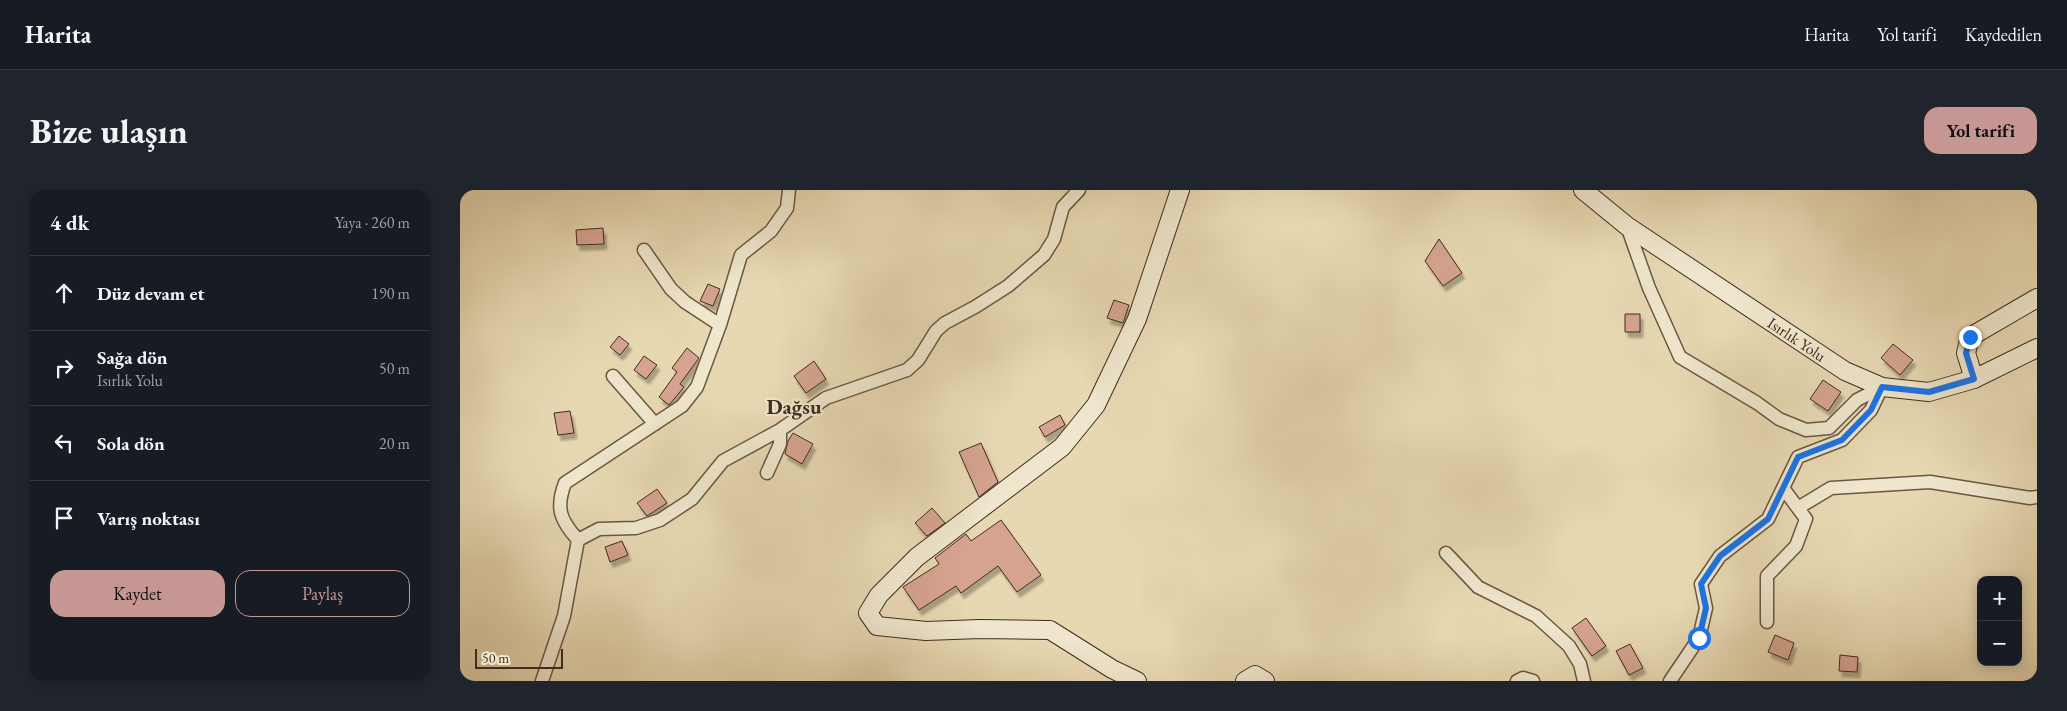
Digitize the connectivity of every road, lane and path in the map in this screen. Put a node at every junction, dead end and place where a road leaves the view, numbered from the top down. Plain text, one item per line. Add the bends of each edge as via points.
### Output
1 (789, 190) edge
2 (1078, 190) edge
3 (1180, 190) edge
4 (1583, 190) edge
5 (1627, 226) junction
6 (644, 250) dead end
7 (2037, 298) edge
8 (720, 325) junction
9 (2037, 348) edge
10 (613, 376) dead end
11 (1974, 379) junction
12 (1882, 387) junction
13 (655, 424) junction
14 (780, 430) junction
15 (767, 473) dead end
16 (1783, 488) junction
17 (2037, 497) edge
18 (1798, 508) junction
19 (578, 540) junction
20 (1446, 553) dead end
21 (1767, 622) dead end
22 (542, 681) edge
23 (1137, 681) edge
24 (1245, 681) edge
25 (1265, 681) edge
26 (1517, 681) edge
27 (1533, 681) edge
28 (1584, 681) edge
29 (1670, 681) edge

1 - 8 street via 786,208 771,231 741,255
2 - 14 street via 1063,207 1054,239 1044,255 1008,286 945,323 907,370 826,398
3 - 23 street via 1137,319 1096,405 1062,447 917,557 879,595 868,613 877,626 926,631 980,628 1050,630
4 - 5 street, Isırlık Yolu
5 - 12 street, Isırlık Yolu via 1845,371
5 - 12 street via 1649,288 1680,357 1708,375 1779,419 1806,430 1829,428 1857,400
6 - 8 street via 671,289
7 - 11 street via 1970,337 1966,353
8 - 13 street via 697,387 682,406
9 - 11 street, Isırlık Yolu
10 - 13 street
11 - 12 street, Isırlık Yolu via 1929,392
12 - 16 street via 1871,410 1842,440 1798,457
13 - 19 street via 565,483 559,498 564,524
14 - 15 street via 780,444
14 - 19 street via 724,461 692,498 660,520 636,528 599,529
16 - 18 street
16 - 29 street via 1768,519 1720,556 1701,584 1706,608 1699,638
17 - 18 street via 1930,482 1831,488
18 - 21 street via 1806,520 1796,546 1767,576
19 - 22 street via 564,616
20 - 28 street via 1478,586 1536,616 1569,646 1580,664
24 - 25 street via 1255,676
26 - 27 street via 1523,678

